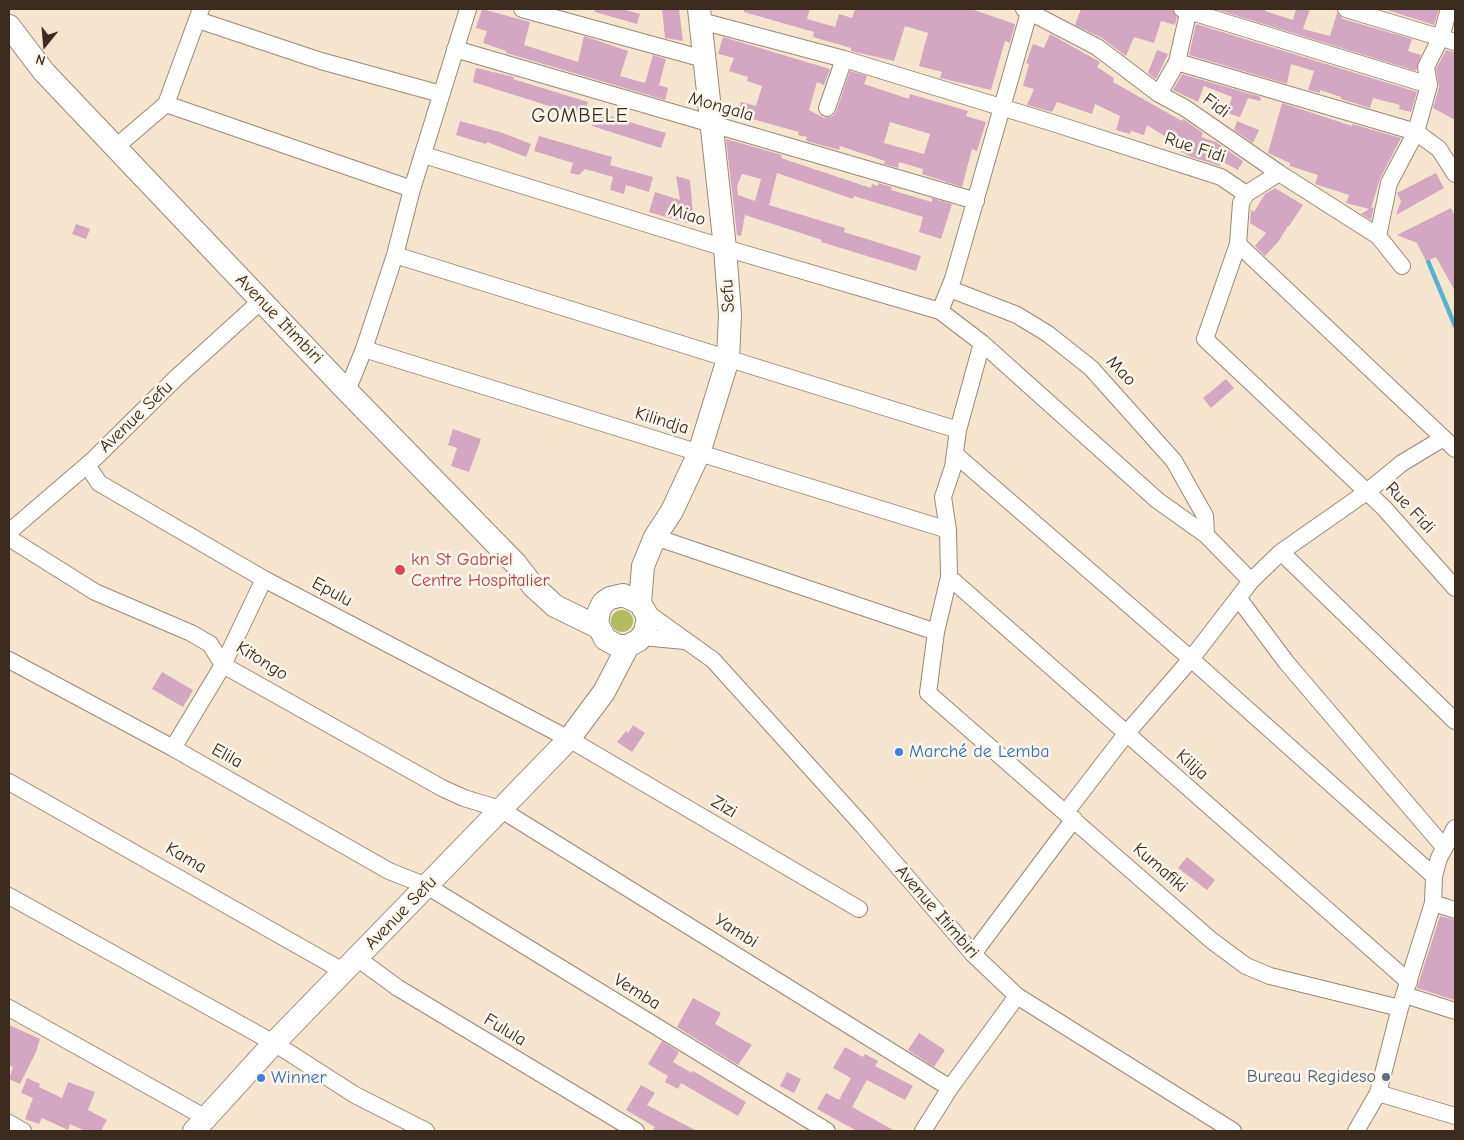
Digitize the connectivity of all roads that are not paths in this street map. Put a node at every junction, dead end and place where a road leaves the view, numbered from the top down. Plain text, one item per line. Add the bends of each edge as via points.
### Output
1 (468, 9) edge
2 (522, 9) edge
3 (1028, 9) edge
4 (1346, 9) edge
5 (1449, 9) edge
6 (1186, 10) edge
7 (200, 14) edge
8 (700, 15) edge
9 (9, 26) edge
10 (1448, 40) edge
11 (456, 49) junction
12 (704, 59) junction
13 (844, 59) junction
14 (1177, 62) junction
15 (1429, 84) junction
16 (441, 94) junction
17 (1159, 94) junction
18 (166, 104) junction
19 (827, 108) dead end
20 (1002, 108) junction
21 (710, 125) junction
22 (1416, 132) junction
23 (117, 146) junction
24 (424, 155) junction
25 (1279, 173) junction
26 (1455, 174) edge
27 (412, 189) junction
28 (1246, 194) junction
29 (976, 201) junction
30 (1378, 236) junction
31 (1238, 244) junction
32 (725, 248) junction
33 (395, 255) junction
34 (1402, 266) dead end
35 (950, 289) junction
36 (262, 300) junction
37 (940, 311) junction
38 (982, 343) junction
39 (364, 349) junction
40 (728, 359) junction
41 (347, 390) junction
42 (958, 430) junction
43 (1449, 444) edge
44 (699, 453) junction
45 (956, 455) junction
46 (87, 465) junction
47 (1368, 492) junction
48 (948, 530) junction
49 (9, 532) edge
50 (1206, 535) junction
51 (655, 537) junction
52 (9, 538) edge
53 (1281, 552) junction
54 (643, 566) junction
55 (949, 577) junction
56 (264, 579) junction
57 (1251, 581) junction
58 (1455, 588) edge
59 (1239, 599) junction
60 (611, 600) junction
61 (555, 606) junction
62 (643, 608) junction
63 (599, 631) junction
64 (936, 632) junction
65 (635, 641) junction
66 (685, 641) junction
67 (1191, 658) junction
68 (9, 660) edge
69 (223, 664) junction
70 (604, 692) junction
71 (1455, 721) edge
72 (1126, 734) junction
73 (569, 739) junction
74 (173, 748) junction
75 (9, 782) edge
76 (500, 808) junction
77 (1070, 815) junction
78 (1455, 828) edge
79 (1444, 847) junction
80 (1434, 876) junction
81 (427, 886) junction
82 (9, 896) edge
83 (1433, 903) junction
84 (859, 909) dead end
85 (1455, 910) edge
86 (973, 954) junction
87 (350, 964) junction
88 (1404, 995) junction
89 (1017, 996) junction
90 (9, 1008) edge
91 (1455, 1011) edge
92 (274, 1043) junction
93 (950, 1088) junction
94 (1378, 1093) junction
95 (1455, 1116) edge
96 (9, 1123) edge
97 (200, 1125) edge
98 (23, 1131) edge
99 (426, 1131) edge
100 (636, 1131) edge
101 (827, 1131) edge
102 (925, 1131) edge
103 (1233, 1131) edge
104 (1356, 1131) edge

1 - 11 street
2 - 12 street
3 - 17 street, Fidi via 1097,47
3 - 20 street
4 - 10 street
5 - 10 street
6 - 14 street
6 - 15 street
7 - 16 street via 321,61
7 - 18 street
8 - 12 main road, Sefu
8 - 13 street, Rue Fidi
9 - 23 main road, Avenue Itimbiri via 44,72
10 - 15 street via 1426,68
11 - 16 street
11 - 21 street, Mongala
12 - 21 main road, Sefu
13 - 19 street
13 - 20 street, Rue Fidi
14 - 17 street
14 - 22 street
15 - 22 street
16 - 24 street
17 - 25 street, Fidi via 1185,108
18 - 23 street
18 - 27 street
20 - 28 street, Rue Fidi via 1221,177
20 - 29 street
21 - 29 street, Mongala
21 - 32 main road, Sefu
22 - 26 street via 1439,148
22 - 30 street via 1389,183
23 - 36 main road, Avenue Itimbiri
24 - 27 street
24 - 32 street, Miao
25 - 28 street
25 - 30 street, Fidi
27 - 33 street
28 - 31 street, Rue Fidi via 1241,203
29 - 35 street
30 - 34 street, Fidi
31 - 43 street
31 - 47 street, Rue Fidi via 1205,339
32 - 37 street, Miao
32 - 40 main road, Sefu via 730,314
33 - 39 street
33 - 40 street
35 - 37 street
35 - 50 street, Mao via 1017,316 1048,334 1091,368 1174,461 1204,516
36 - 41 main road, Avenue Itimbiri
36 - 46 street, Avenue Sefu
37 - 38 street
38 - 42 street
38 - 50 street via 1157,500
39 - 41 street
39 - 44 street, Kilindja
40 - 42 street
40 - 44 main road, Sefu
41 - 61 main road, Avenue Itimbiri
42 - 45 street
43 - 47 street via 1402,463
44 - 48 street, Kilindja
44 - 51 main road, Sefu via 672,511
45 - 48 street via 943,497
45 - 67 street
46 - 49 street, Avenue Sefu
46 - 56 street, Epulu via 100,483
47 - 53 street
47 - 58 street, Rue Fidi
48 - 55 street
50 - 57 street
51 - 54 main road, Sefu
51 - 64 street
52 - 69 street, Kitongo via 95,592 210,644
53 - 57 street
53 - 71 street
54 - 60 main road
54 - 62 main road
55 - 64 street
55 - 72 street, Kilija
56 - 69 street
56 - 73 street, Epulu
57 - 59 street
59 - 67 street
59 - 79 street via 1286,662
60 - 61 main road
60 - 62 main road via 628,596
60 - 63 main road via 597,615
61 - 63 main road, Avenue Itimbiri
62 - 65 main road via 648,622
62 - 66 street, Avenue Itimbiri
63 - 65 main road via 613,644
63 - 70 main road
64 - 77 street, Kumafiki via 928,693
65 - 66 street
65 - 70 main road, Avenue Sefu
66 - 86 street, Avenue Itimbiri via 713,660
67 - 72 street
67 - 80 street
68 - 74 street, Elila
69 - 74 street
69 - 76 street, Kitongo via 442,788
70 - 73 main road, Avenue Sefu
72 - 77 street
72 - 88 street, Kilija
73 - 76 main road, Avenue Sefu
73 - 84 street, Zizi
74 - 81 street, Elila via 389,871
75 - 87 street, Kama
76 - 81 main road, Avenue Sefu
76 - 93 street, Yambi
77 - 86 street
77 - 88 street, Kumafiki via 1211,940 1246,966 1270,976
78 - 79 street
79 - 80 street
80 - 83 street
81 - 87 main road, Avenue Sefu
81 - 101 street, Vemba
82 - 92 street
83 - 85 street
83 - 88 street
86 - 89 street, Avenue Itimbiri
87 - 92 main road, Avenue Sefu
87 - 100 street, Fulula via 398,988
88 - 91 street, Kumafiki
88 - 94 street
89 - 93 street
89 - 103 street, Avenue Itimbiri
90 - 97 street
92 - 97 main road, Avenue Sefu
92 - 99 street via 355,1095
93 - 102 street
94 - 95 street
94 - 104 street
96 - 98 street

